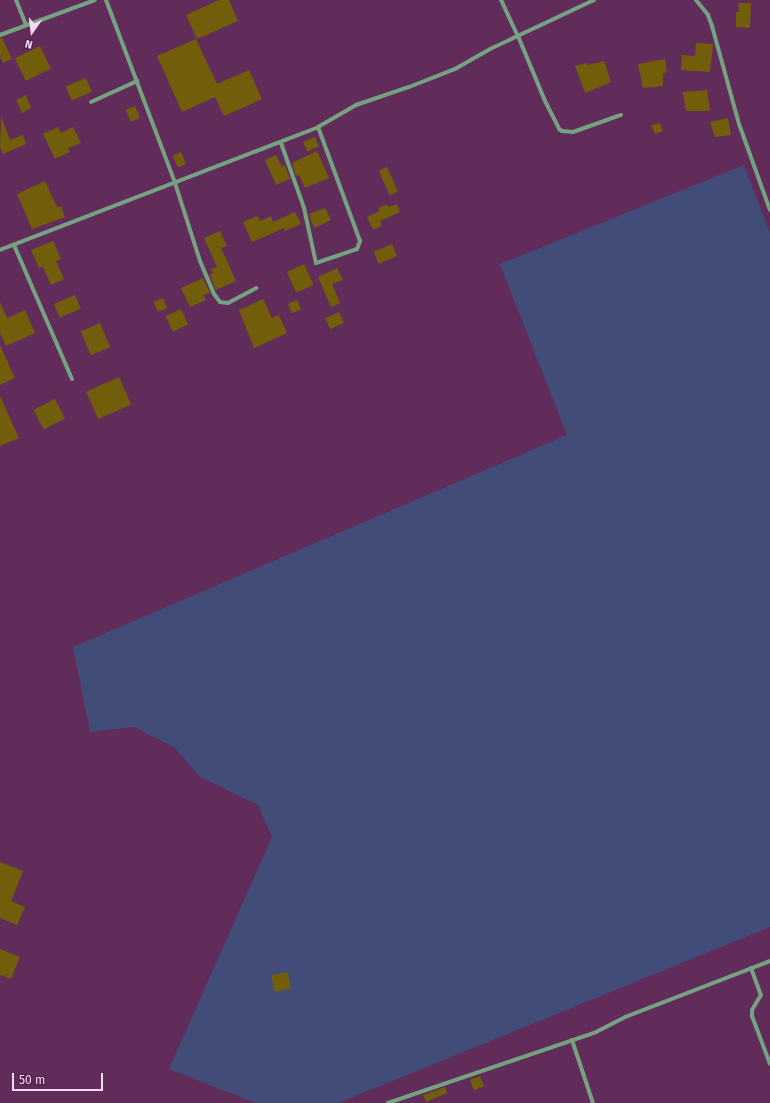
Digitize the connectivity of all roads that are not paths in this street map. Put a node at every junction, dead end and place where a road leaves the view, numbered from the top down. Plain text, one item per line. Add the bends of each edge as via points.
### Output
1 (16, 0) edge
2 (95, 0) edge
3 (106, 0) edge
4 (501, 0) edge
5 (594, 0) edge
6 (696, 0) edge
7 (26, 25) junction
8 (0, 35) edge
9 (518, 36) junction
10 (137, 82) junction
11 (91, 102) dead end
12 (621, 115) dead end
13 (318, 127) junction
14 (281, 143) junction
15 (175, 183) junction
16 (770, 210) edge
17 (14, 244) junction
18 (0, 250) edge
19 (256, 288) dead end
20 (72, 379) dead end
21 (770, 961) edge
22 (751, 968) junction
23 (572, 1040) junction
24 (770, 1064) edge
25 (388, 1103) edge
26 (593, 1103) edge

1 - 7 street
2 - 7 street
3 - 10 street
4 - 9 street
5 - 9 street
6 - 16 street via 712,26 739,124
7 - 8 street
9 - 12 street via 559,129 573,132
9 - 13 street via 455,69 356,104
10 - 11 street
10 - 15 street
13 - 14 street
13 - 14 street via 360,241 357,249 316,263 304,208
14 - 15 street
15 - 17 street
15 - 19 street via 200,261 217,299 228,303
17 - 18 street
17 - 20 street
21 - 22 street
22 - 23 street
22 - 24 street via 761,995 752,1010 752,1016
23 - 25 street
23 - 26 street

